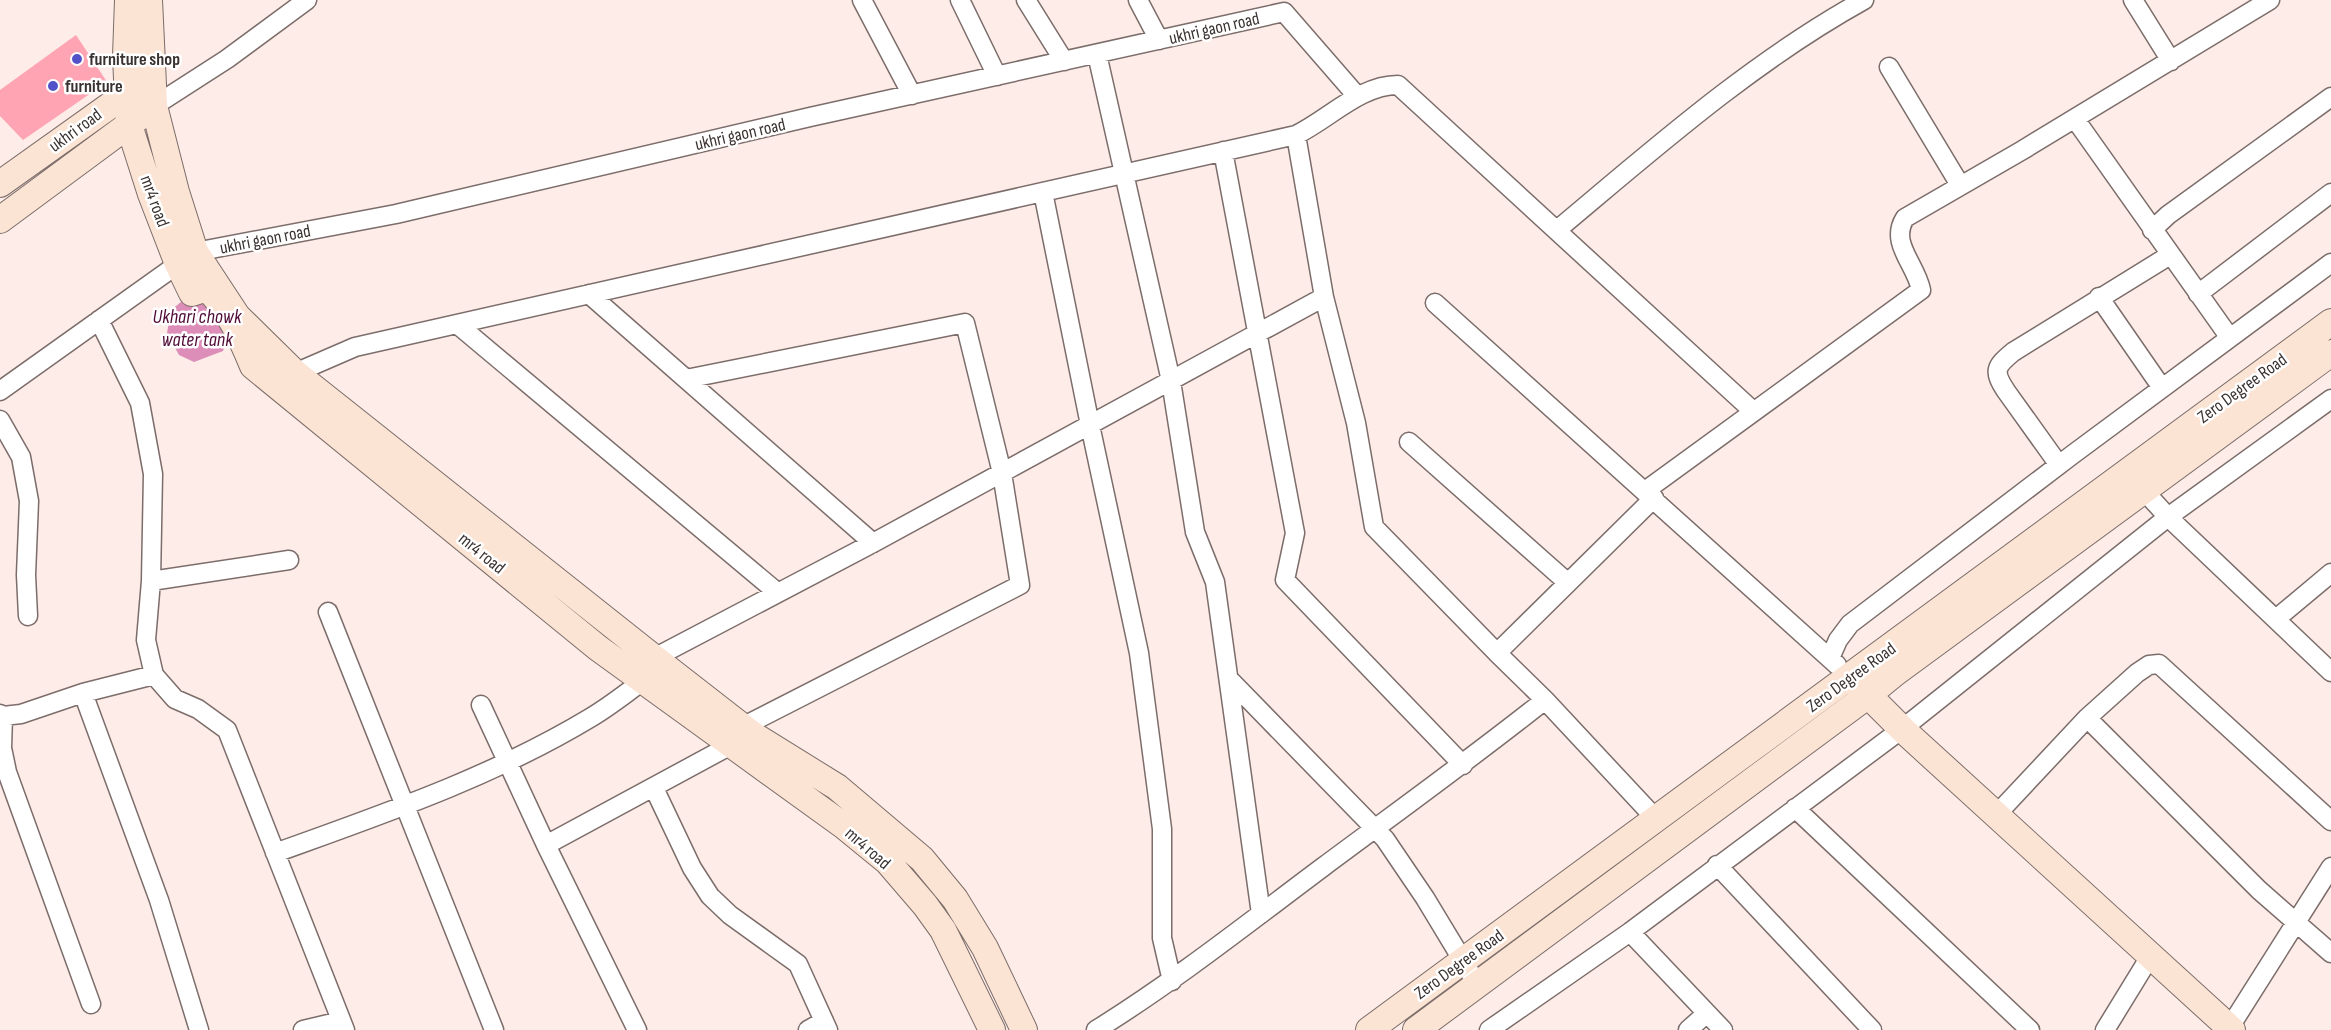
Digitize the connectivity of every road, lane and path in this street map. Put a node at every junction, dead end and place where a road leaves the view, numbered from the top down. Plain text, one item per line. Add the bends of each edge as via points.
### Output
1 (128, 0) edge
2 (149, 0) edge
3 (307, 0) edge
4 (862, 0) edge
5 (960, 0) edge
6 (1026, 0) edge
7 (1138, 0) edge
8 (1864, 0) edge
9 (2133, 0) edge
10 (2262, 2) edge
11 (1272, 9) edge
12 (1159, 40) junction
13 (1097, 54) junction
14 (1064, 61) junction
15 (2171, 61) junction
16 (1889, 67) dead end
17 (997, 76) junction
18 (151, 78) junction
19 (127, 93) junction
20 (912, 95) junction
21 (1357, 96) junction
22 (2331, 97) edge
23 (154, 106) junction
24 (2075, 119) junction
25 (129, 125) junction
26 (1296, 135) junction
27 (1223, 151) junction
28 (1123, 174) junction
29 (0, 184) edge
30 (1960, 185) junction
31 (1043, 192) junction
32 (2331, 193) edge
33 (0, 220) edge
34 (1557, 230) junction
35 (2152, 230) junction
36 (2170, 255) junction
37 (186, 258) junction
38 (2331, 263) edge
39 (589, 294) junction
40 (2198, 294) junction
41 (1324, 297) junction
42 (2100, 297) junction
43 (1435, 303) dead end
44 (99, 320) junction
45 (2331, 322) edge
46 (457, 324) junction
47 (1256, 335) junction
48 (2230, 338) junction
49 (2331, 353) edge
50 (295, 372) junction
51 (686, 379) junction
52 (1171, 381) junction
53 (2162, 388) junction
54 (0, 391) edge
55 (2331, 399) edge
56 (1754, 411) junction
57 (0, 420) edge
58 (1090, 425) junction
59 (1409, 442) dead end
60 (2059, 465) junction
61 (1002, 473) junction
62 (2135, 481) junction
63 (1650, 495) junction
64 (2168, 517) junction
65 (873, 543) junction
66 (289, 560) dead end
67 (2331, 573) edge
68 (151, 581) junction
69 (1568, 583) junction
70 (778, 593) junction
71 (328, 612) dead end
72 (28, 616) dead end
73 (2276, 619) junction
74 (1497, 653) junction
75 (654, 658) junction
76 (1830, 658) junction
77 (2331, 672) edge
78 (154, 675) junction
79 (1230, 680) junction
80 (643, 681) junction
81 (1859, 686) junction
82 (83, 693) junction
83 (1545, 700) junction
84 (481, 705) dead end
85 (1, 715) edge
86 (2087, 718) junction
87 (1902, 729) junction
88 (737, 736) junction
89 (508, 762) junction
90 (1463, 765) junction
91 (654, 788) junction
92 (405, 806) junction
93 (1795, 808) junction
94 (1997, 813) junction
95 (1656, 819) junction
96 (2331, 821) edge
97 (1374, 829) junction
98 (546, 845) junction
99 (275, 853) junction
100 (1718, 865) junction
101 (2331, 867) edge
102 (1261, 914) junction
103 (2297, 923) junction
104 (1630, 932) junction
105 (2331, 953) edge
106 (2151, 955) junction
107 (1464, 961) junction
108 (1172, 981) junction
109 (1477, 984) junction
110 (91, 1004) dead end
111 (1707, 1013) junction
112 (343, 1026) edge
113 (820, 1027) edge
114 (2229, 1029) edge
115 (199, 1030) edge
116 (303, 1030) edge
117 (494, 1030) edge
118 (637, 1030) edge
119 (992, 1030) edge
120 (1024, 1030) edge
121 (1096, 1030) edge
122 (1369, 1030) edge
123 (1416, 1030) edge
124 (1489, 1030) edge
125 (1688, 1030) edge
126 (1723, 1030) edge
127 (1872, 1030) edge
128 (2030, 1030) edge
129 (2105, 1030) edge

1 - 19 street, mr4 road
2 - 18 street, mr4 road
3 - 23 street
4 - 20 street
5 - 17 street
6 - 14 street
7 - 12 street
8 - 34 street via 1756,69
9 - 15 street
10 - 15 street
11 - 12 street, ukhri gaon road
11 - 21 street
12 - 13 street, ukhri gaon road
13 - 14 street, ukhri gaon road
13 - 28 street
14 - 17 street, ukhri gaon road
15 - 24 street
16 - 30 street
17 - 20 street, ukhri gaon road
18 - 19 street, ukhri road
18 - 23 street, mr4 road
19 - 25 street, mr4 road
19 - 29 street, ukhri road
20 - 37 street, ukhri gaon road via 396,214
21 - 26 street
21 - 34 street via 1382,85 1398,85
22 - 35 street
23 - 25 street
23 - 37 street, mr4 road via 176,192
24 - 30 street
24 - 35 street
25 - 33 street
25 - 37 street, mr4 road
26 - 27 street
26 - 41 street
27 - 28 street
27 - 47 street
28 - 31 street
28 - 52 street
30 - 56 street via 1905,218 1899,227 1899,238 1921,290
31 - 39 street
31 - 58 street
32 - 40 street
34 - 56 street
35 - 36 street
36 - 40 street
36 - 42 street
37 - 44 street
37 - 50 street, mr4 road via 237,316
37 - 80 street, mr4 road via 192,293 207,288 221,303 236,324 253,366
38 - 48 street
39 - 46 street
39 - 51 street
40 - 48 street
41 - 47 street
41 - 74 street via 1356,423 1374,527
42 - 53 street
42 - 60 street via 2013,352 1997,369 1998,379
43 - 63 street
44 - 54 street
44 - 68 street via 140,403 153,474
45 - 62 street, Zero Degree Road
46 - 50 street via 355,347
46 - 70 street
47 - 52 street
47 - 90 street via 1295,533 1285,580
48 - 53 street
49 - 62 street, Zero Degree Road
50 - 75 street, mr4 road
51 - 61 street via 965,323
51 - 65 street
52 - 58 street
52 - 79 street via 1195,532 1215,582
53 - 60 street
55 - 64 street
56 - 63 street
57 - 72 street via 21,457 29,501
58 - 61 street
58 - 108 street via 1139,653 1162,829 1162,938
59 - 69 street
60 - 76 street via 1850,624
61 - 65 street
61 - 88 street via 1020,585
62 - 64 street
62 - 81 street, Zero Degree Road via 1895,673
63 - 69 street
63 - 76 street
64 - 73 street
64 - 87 street
65 - 70 street
66 - 68 street
67 - 73 street
68 - 78 street via 146,640
69 - 74 street
70 - 75 street
71 - 92 street
73 - 77 street
74 - 83 street
75 - 88 street, mr4 road
76 - 81 street
78 - 82 street
78 - 99 street via 175,699 198,709 227,730
79 - 97 street
79 - 102 street
80 - 88 street, mr4 road
80 - 89 street via 591,717
81 - 87 street
81 - 95 street, Zero Degree Road
81 - 109 street, Zero Degree Road
82 - 85 street via 21,714
82 - 115 street via 159,900
83 - 90 street
83 - 95 street
84 - 89 street
85 - 110 street via 7,772
86 - 94 street
86 - 96 street via 2137,673 2159,664
86 - 103 street
87 - 93 street
87 - 94 street
88 - 91 street
88 - 119 street, mr4 road via 888,862 943,930
88 - 120 street, mr4 road via 837,787 922,859 955,899 985,948
89 - 92 street
89 - 98 street
90 - 97 street
91 - 98 street
91 - 113 street via 692,868 710,896 798,964
92 - 99 street
92 - 117 street
93 - 100 street
93 - 128 street
94 - 106 street
95 - 107 street, Zero Degree Road
97 - 102 street
97 - 107 street via 1425,898
98 - 118 street
99 - 112 street
100 - 104 street
100 - 127 street
101 - 103 street
102 - 108 street
103 - 105 street
103 - 114 street
104 - 111 street
104 - 124 street
106 - 114 street
106 - 129 street
107 - 109 street
107 - 122 street, Zero Degree Road
108 - 121 street
109 - 123 street, Zero Degree Road
111 - 125 street
111 - 126 street
112 - 116 street

